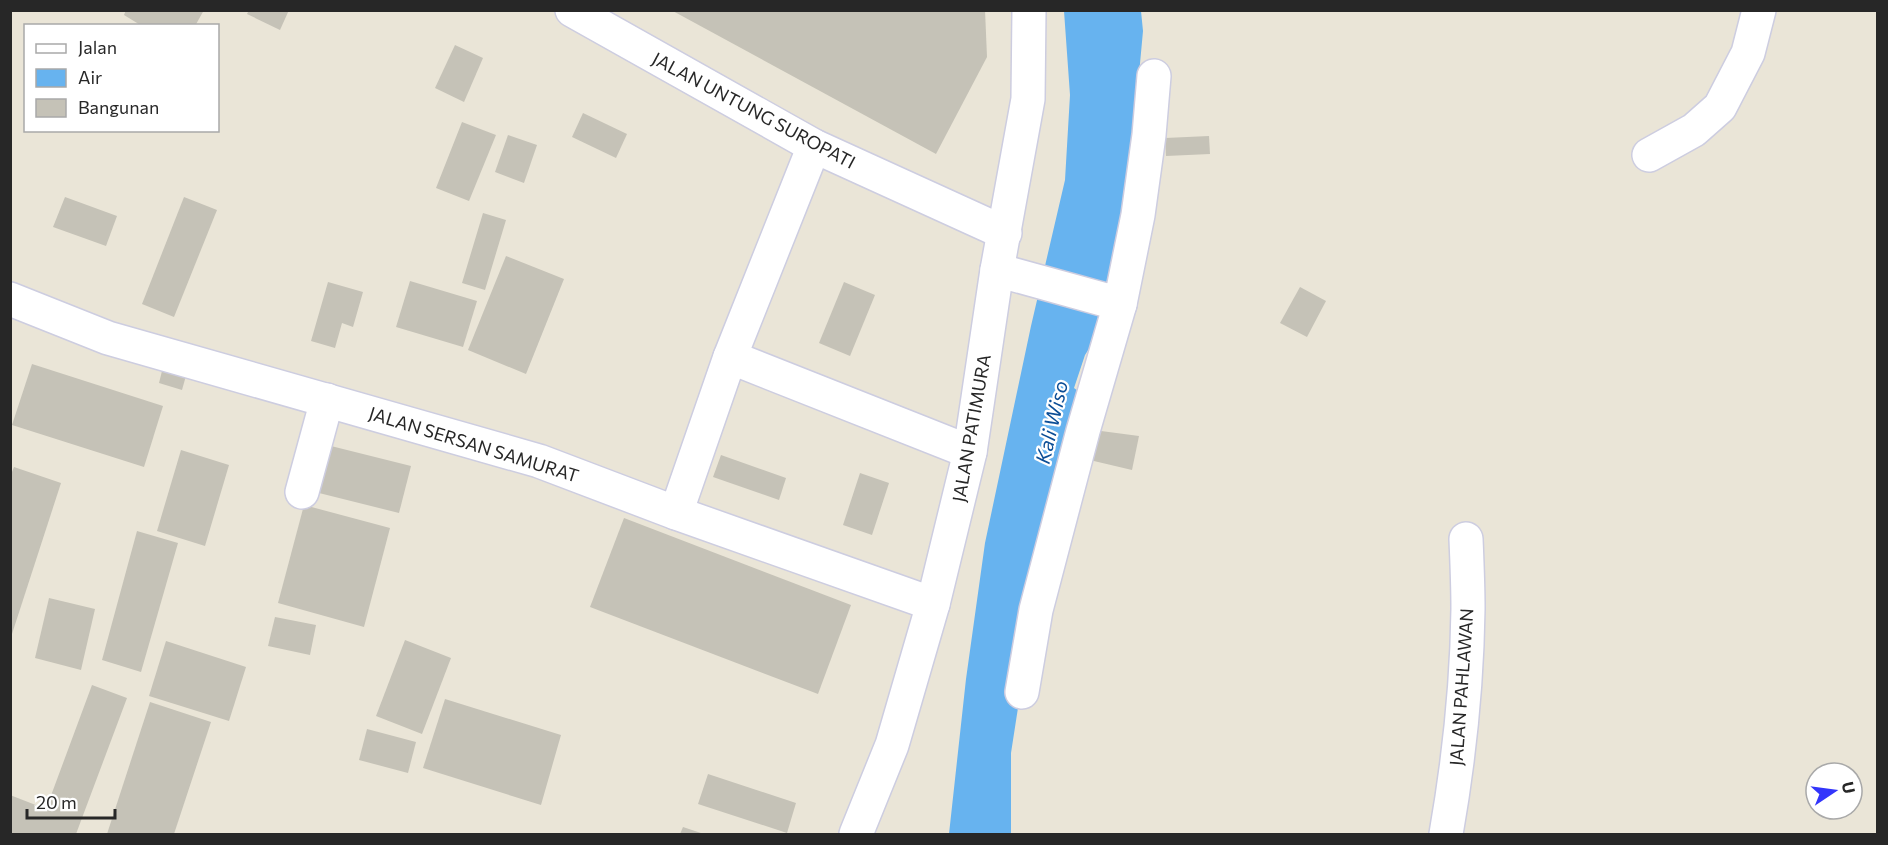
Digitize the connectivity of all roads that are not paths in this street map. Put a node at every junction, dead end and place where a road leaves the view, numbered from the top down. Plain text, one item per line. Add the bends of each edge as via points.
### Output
1 (572, 10) edge
2 (1029, 10) edge
3 (1759, 10) edge
4 (1154, 76) dead end
5 (814, 146) junction
6 (1649, 154) dead end
7 (1005, 233) junction
8 (998, 270) junction
9 (10, 299) edge
10 (1118, 304) junction
11 (730, 357) junction
12 (327, 400) junction
13 (970, 452) junction
14 (302, 492) dead end
15 (676, 513) junction
16 (1466, 539) dead end
17 (933, 604) junction
18 (1022, 692) dead end
19 (856, 834) edge
20 (1446, 834) edge

1 - 5 street, JALAN UNTUNG SUROPATI
2 - 7 street, JALAN PATIMURA via 1028,99
3 - 6 street via 1748,53 1720,107 1694,130
4 - 10 street via 1138,215
5 - 7 street, JALAN UNTUNG SUROPATI
5 - 11 street
7 - 8 street, JALAN PATIMURA
8 - 10 street
8 - 13 street, JALAN PATIMURA
9 - 12 street, JALAN SERSAN SAMURAT via 108,338
10 - 18 street via 1036,610
11 - 13 street
11 - 15 street
12 - 14 street
12 - 15 street, JALAN SERSAN SAMURAT via 539,461
13 - 17 street, JALAN PATIMURA
15 - 17 street, JALAN SERSAN SAMURAT
16 - 20 street, JALAN PAHLAWAN via 1464,691
17 - 19 street, JALAN PATIMURA via 892,745

